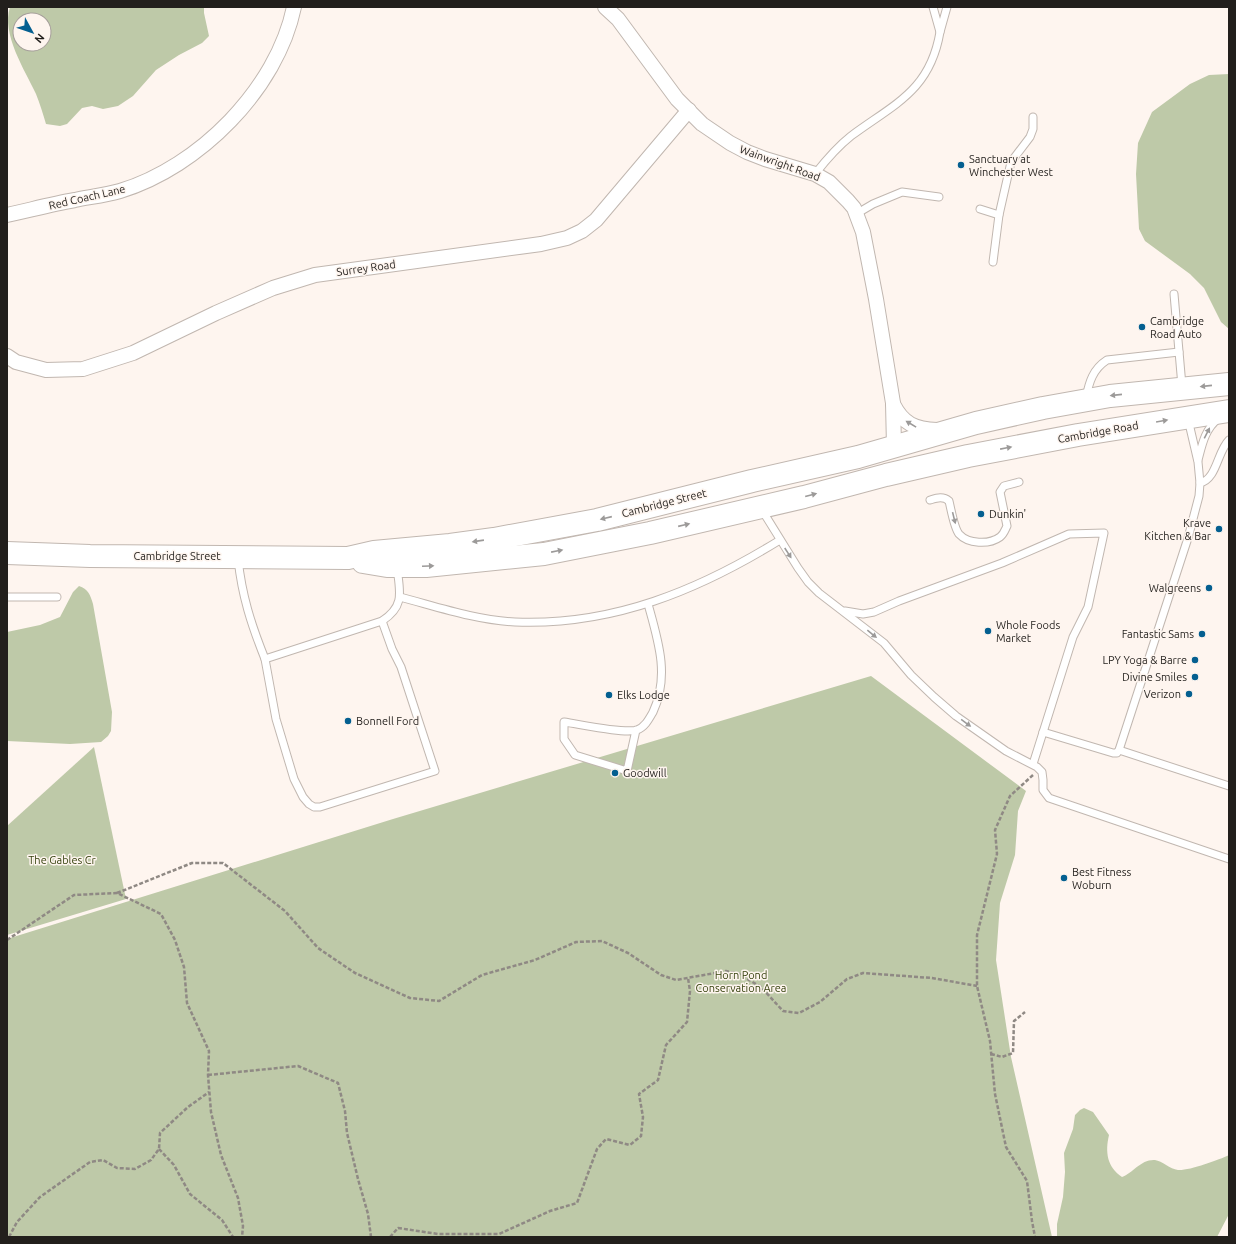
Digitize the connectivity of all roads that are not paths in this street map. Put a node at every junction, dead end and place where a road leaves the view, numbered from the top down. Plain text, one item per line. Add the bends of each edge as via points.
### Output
1 (294, 7) edge
2 (605, 7) edge
3 (933, 7) edge
4 (947, 7) edge
5 (940, 32) junction
6 (688, 110) junction
7 (1033, 117) dead end
8 (815, 174) junction
9 (939, 197) dead end
10 (980, 209) dead end
11 (856, 214) junction
12 (7, 215) edge
13 (999, 215) junction
14 (993, 262) dead end
15 (1174, 294) dead end
16 (1179, 352) junction
17 (7, 356) edge
18 (1229, 384) edge
19 (1183, 388) junction
20 (1086, 400) junction
21 (893, 403) junction
22 (1229, 412) edge
23 (1187, 417) junction
24 (976, 423) junction
25 (1229, 440) edge
26 (894, 446) junction
27 (968, 456) joint
28 (1198, 462) junction
29 (752, 481) junction
30 (1018, 482) dead end
31 (1200, 483) junction
32 (930, 500) dead end
33 (760, 507) junction
34 (780, 540) junction
35 (7, 553) edge
36 (237, 557) junction
37 (348, 558) junction
38 (397, 566) junction
39 (7, 597) edge
40 (57, 597) dead end
41 (400, 597) junction
42 (648, 604) junction
43 (842, 610) junction
44 (382, 621) junction
45 (265, 659) junction
46 (636, 730) junction
47 (1043, 732) junction
48 (1119, 750) junction
49 (1033, 764) junction
50 (1229, 786) edge
51 (1229, 859) edge

1 - 12 street, Red Coach Lane via 280,50 261,84 212,138 181,163 119,191
2 - 6 street, Wainwright Road via 618,19 677,99
3 - 5 lane
4 - 5 lane
5 - 8 lane via 933,59 907,96 850,136 829,155
6 - 8 street, Wainwright Road via 710,130 741,149
6 - 17 street, Surrey Road via 596,220 567,238 541,244 315,275 273,288 133,353 83,369 46,370 16,362
7 - 13 lane via 1030,137 1010,162
8 - 11 street, Wainwright Road via 839,191
9 - 11 lane via 902,192
10 - 13 lane
11 - 21 street, Wainwright Road via 876,300
13 - 14 lane
15 - 16 lane
16 - 19 lane
16 - 20 lane via 1107,360 1094,372
18 -> 19 highway
19 -> 20 highway
19 - 23 highway
20 - 24 highway
24 -> 21 street, Wainwright Road via 937,430 922,429 907,422 897,412
21 - 26 street, Wainwright Road
22 - 23 highway, Cambridge Road
28 -> 22 lane via 1207,432 1213,423
27 -> 23 highway, Cambridge Road
23 - 28 lane
24 - 26 highway, Cambridge Street
25 - 31 lane via 1210,478
26 - 29 highway, Cambridge Street via 858,457
33 -> 27 highway, Cambridge Street
28 - 31 lane
29 - 33 highway
29 -> 37 highway, Cambridge Street via 589,521 494,539 374,552
32 -> 30 lane via 940,497 950,501 956,529 965,538 972,542 995,539 1001,536 1007,526 1000,492 1004,486
31 - 48 lane via 1188,538
33 - 34 lane
38 -> 33 highway, Cambridge Street via 426,566 544,554 650,534
34 - 42 lane via 738,565
34 -> 43 lane via 808,582 824,598
35 - 36 highway, Cambridge Street
36 - 37 highway, Cambridge Street
36 - 45 lane via 244,600
37 - 38 highway, Cambridge Street
38 - 41 lane
39 - 40 lane
41 - 42 lane via 480,618 515,622 583,619
41 - 44 lane via 392,613
42 - 46 lane via 660,648 662,678 651,716 646,724
43 - 47 lane via 856,614 874,612 899,600 1002,563 1069,534 1104,533 1088,607 1073,637
43 -> 49 lane via 884,643 912,675 956,716 1017,758
44 - 45 lane
44 - 45 lane via 401,667 435,771 320,807 309,804 294,779 276,719
46 - 46 lane via 617,730 564,722 564,739 574,755 627,771
47 - 48 lane via 1113,753
47 - 49 lane
48 - 50 lane
49 - 51 lane via 1042,772 1043,790 1055,801

